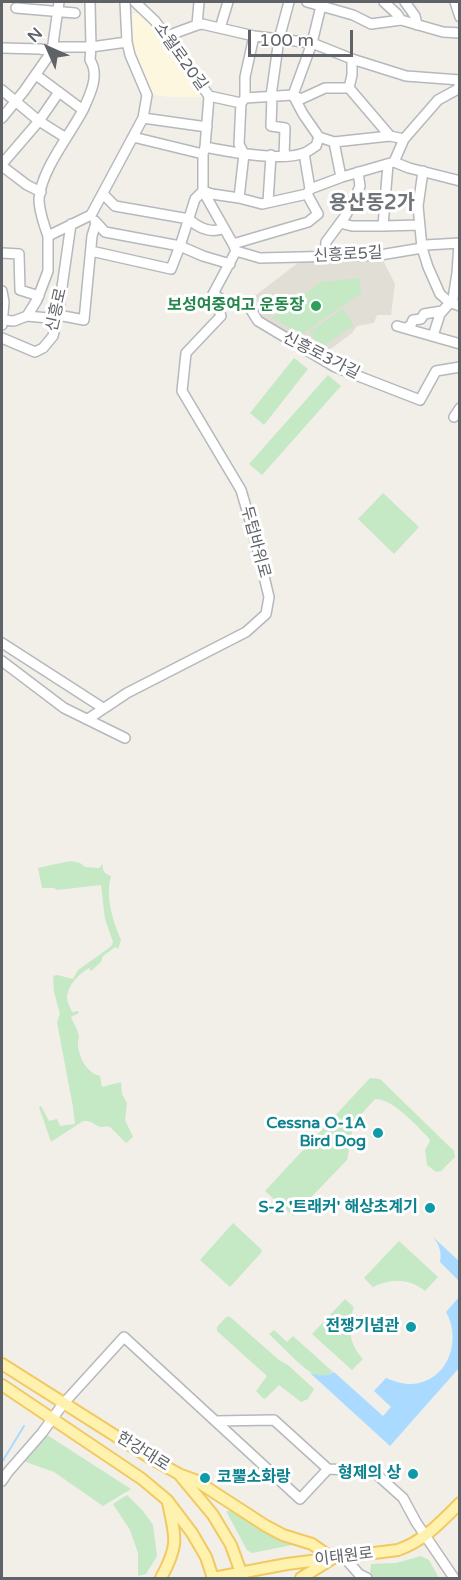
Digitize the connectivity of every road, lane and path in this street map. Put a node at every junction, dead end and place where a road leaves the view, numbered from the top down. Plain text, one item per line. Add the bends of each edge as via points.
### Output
1 (90, 2) edge
2 (125, 2) edge
3 (135, 2) edge
4 (199, 2) edge
5 (228, 2) edge
6 (289, 2) edge
7 (307, 2) edge
8 (384, 2) edge
9 (405, 2) edge
10 (455, 2) edge
11 (320, 4) edge
12 (58, 6) edge
13 (16, 8) dead end
14 (75, 13) dead end
15 (459, 17) edge
16 (401, 21) junction
17 (417, 24) junction
18 (196, 25) junction
19 (220, 28) junction
20 (459, 33) edge
21 (167, 36) junction
22 (254, 36) junction
23 (279, 39) junction
24 (127, 42) junction
25 (312, 43) junction
26 (91, 47) junction
27 (2, 48) edge
28 (52, 51) junction
29 (352, 59) junction
30 (36, 75) junction
31 (459, 81) edge
32 (349, 88) junction
33 (2, 90) edge
34 (59, 92) junction
35 (293, 95) junction
36 (209, 96) junction
37 (271, 96) junction
38 (15, 100) junction
39 (243, 101) junction
40 (83, 110) junction
41 (2, 118) edge
42 (143, 118) junction
43 (39, 121) junction
44 (207, 127) junction
45 (390, 136) junction
46 (134, 137) junction
47 (319, 137) junction
48 (66, 138) junction
49 (404, 139) junction
50 (334, 142) junction
51 (204, 151) junction
52 (304, 153) junction
53 (244, 154) junction
54 (271, 155) junction
55 (284, 156) junction
56 (391, 163) junction
57 (2, 165) edge
58 (423, 171) junction
59 (358, 172) junction
60 (341, 177) junction
61 (459, 181) edge
62 (203, 191) junction
63 (309, 191) junction
64 (41, 192) junction
65 (103, 194) junction
66 (239, 198) junction
67 (268, 202) junction
68 (94, 219) junction
69 (189, 219) junction
70 (340, 223) junction
71 (71, 224) junction
72 (419, 225) junction
73 (383, 226) junction
74 (224, 228) junction
75 (48, 236) junction
76 (459, 243) edge
77 (180, 246) junction
78 (234, 248) junction
79 (422, 248) junction
80 (91, 251) junction
81 (2, 253) edge
82 (325, 257) junction
83 (230, 264) junction
84 (2, 291) edge
85 (213, 294) junction
86 (39, 296) junction
87 (449, 302) junction
88 (459, 306) edge
89 (442, 311) junction
90 (58, 315) junction
91 (27, 316) junction
92 (2, 320) edge
93 (2, 325) edge
94 (432, 336) junction
95 (2, 338) edge
96 (459, 344) edge
97 (459, 367) edge
98 (2, 643) edge
99 (2, 661) edge
100 (103, 708) junction
101 (88, 719) junction
102 (125, 738) dead end
103 (2, 1364) edge
104 (2, 1385) edge
105 (63, 1404) junction
106 (52, 1419) junction
107 (216, 1421) junction
108 (328, 1469) junction
109 (179, 1474) junction
110 (2, 1481) edge
111 (167, 1500) junction
112 (459, 1503) edge
113 (425, 1536) junction
114 (344, 1557) junction
115 (332, 1558) junction
116 (242, 1576) edge
117 (360, 1577) edge
118 (161, 1578) edge
119 (213, 1578) edge
120 (301, 1578) edge
121 (454, 1578) edge

1 - 26 street
2 - 24 street
3 - 21 street, 소월로20길
4 - 18 street
5 - 19 street
6 - 23 street
7 - 11 street
8 - 16 street
9 - 17 street
10 - 15 street
11 - 16 street via 371,24
11 - 25 street
12 - 13 street
12 - 14 street
12 - 28 street
16 - 17 street
17 - 20 street
18 - 19 street
18 - 21 street
19 - 22 street
21 - 36 street, 소월로20길
22 - 23 street
22 - 39 street
23 - 25 street
23 - 37 street
24 - 26 street
24 - 42 street via 147,95
25 - 29 street
25 - 35 street
26 - 28 street via 56,47
26 - 40 street via 93,87
27 - 28 street
28 - 30 street
29 - 31 street via 406,76
29 - 32 street
30 - 34 street
30 - 38 street
31 - 49 street via 458,89 438,100
32 - 35 street via 325,88 301,99
32 - 45 street
33 - 38 street
34 - 40 street
34 - 43 street
35 - 37 street
35 - 47 street
36 - 39 street
36 - 44 street, 소월로20길
37 - 39 street
37 - 55 street via 271,126 285,128
38 - 41 street
38 - 43 street
39 - 53 street via 239,144
40 - 48 street
42 - 44 street
42 - 46 street
43 - 48 street
43 - 57 street
44 - 51 street, 소월로20길
45 - 49 street
45 - 50 street
46 - 51 street
46 - 65 street
47 - 50 street
47 - 52 street via 316,146
48 - 64 street via 45,176
49 - 56 street
50 - 60 street
51 - 53 street
51 - 62 street, 소월로20길
52 - 55 street
52 - 63 street
53 - 54 street
53 - 66 street
54 - 55 street
54 - 67 street
56 - 58 street
56 - 59 street
56 - 73 street
57 - 64 street
58 - 61 street
58 - 72 street
59 - 60 street
59 - 70 street via 360,186 356,198
60 - 63 street
62 - 66 street
62 - 69 street, 소월로20길 via 195,199
62 - 74 street, 소월로20길
63 - 67 street
63 - 78 street via 318,214 308,222
64 - 75 street, 신흥로 via 42,220
65 - 68 street
65 - 69 street via 115,206
66 - 67 street
68 - 71 street
68 - 77 street via 105,232
68 - 80 street
69 - 74 street via 209,231
69 - 77 street, 소월로20길
70 - 73 street
70 - 82 street via 326,242
71 - 75 street
71 - 90 street, 신흥로
72 - 73 street
72 - 79 street
74 - 78 street, 소월로20길
75 - 86 street, 신흥로 via 48,271
76 - 79 street, 신흥로5길
76 - 87 street via 453,299
77 - 80 street, 소월로20길 via 171,269
77 - 83 street
78 - 82 street, 신흥로5길 via 260,258
78 - 83 street
79 - 82 street, 신흥로5길 via 380,255
79 - 87 street via 440,294
80 - 90 street via 84,320
81 - 86 street, 신흥로 via 19,254 20,290
83 - 85 street
84 - 92 street
85 - 97 street, 신흥로3가길 via 226,302 246,302 258,321 335,367 420,400 436,371
85 - 100 street, 두텁바위로 via 221,316 186,353 182,391 241,490 269,597 267,614 246,632
86 - 91 street, 신흥로
87 - 88 street
87 - 89 street
89 - 94 street
89 - 94 street via 424,314 402,327
90 - 91 street
90 - 95 street, 신흥로 via 53,336 35,352
91 - 92 street, 신흥로
92 - 93 street
94 - 96 street
98 - 100 street
99 - 101 street via 64,708
100 - 101 street, 두텁바위로
101 - 102 street
103 - 105 main road, 한강대로
104 - 106 main road, 한강대로
105 - 106 street
105 - 107 street via 124,1337
105 - 109 main road, 한강대로
106 - 110 street
106 - 111 main road, 한강대로
107 - 108 street via 274,1419
107 - 108 street via 300,1498
108 - 113 street via 373,1471 403,1498
109 - 115 main road via 195,1480 266,1526 312,1544
109 - 116 main road, 한강대로 via 213,1514 231,1545
111 - 118 main road via 175,1545
111 - 119 main road, 한강대로 via 192,1533
112 - 113 main road, 이태원로
113 - 114 main road, 이태원로 via 398,1550
113 - 121 street
114 - 115 main road, 이태원로
114 - 117 street
115 - 116 main road, 이태원로
115 - 120 main road
116 - 119 main road, 이태원로

